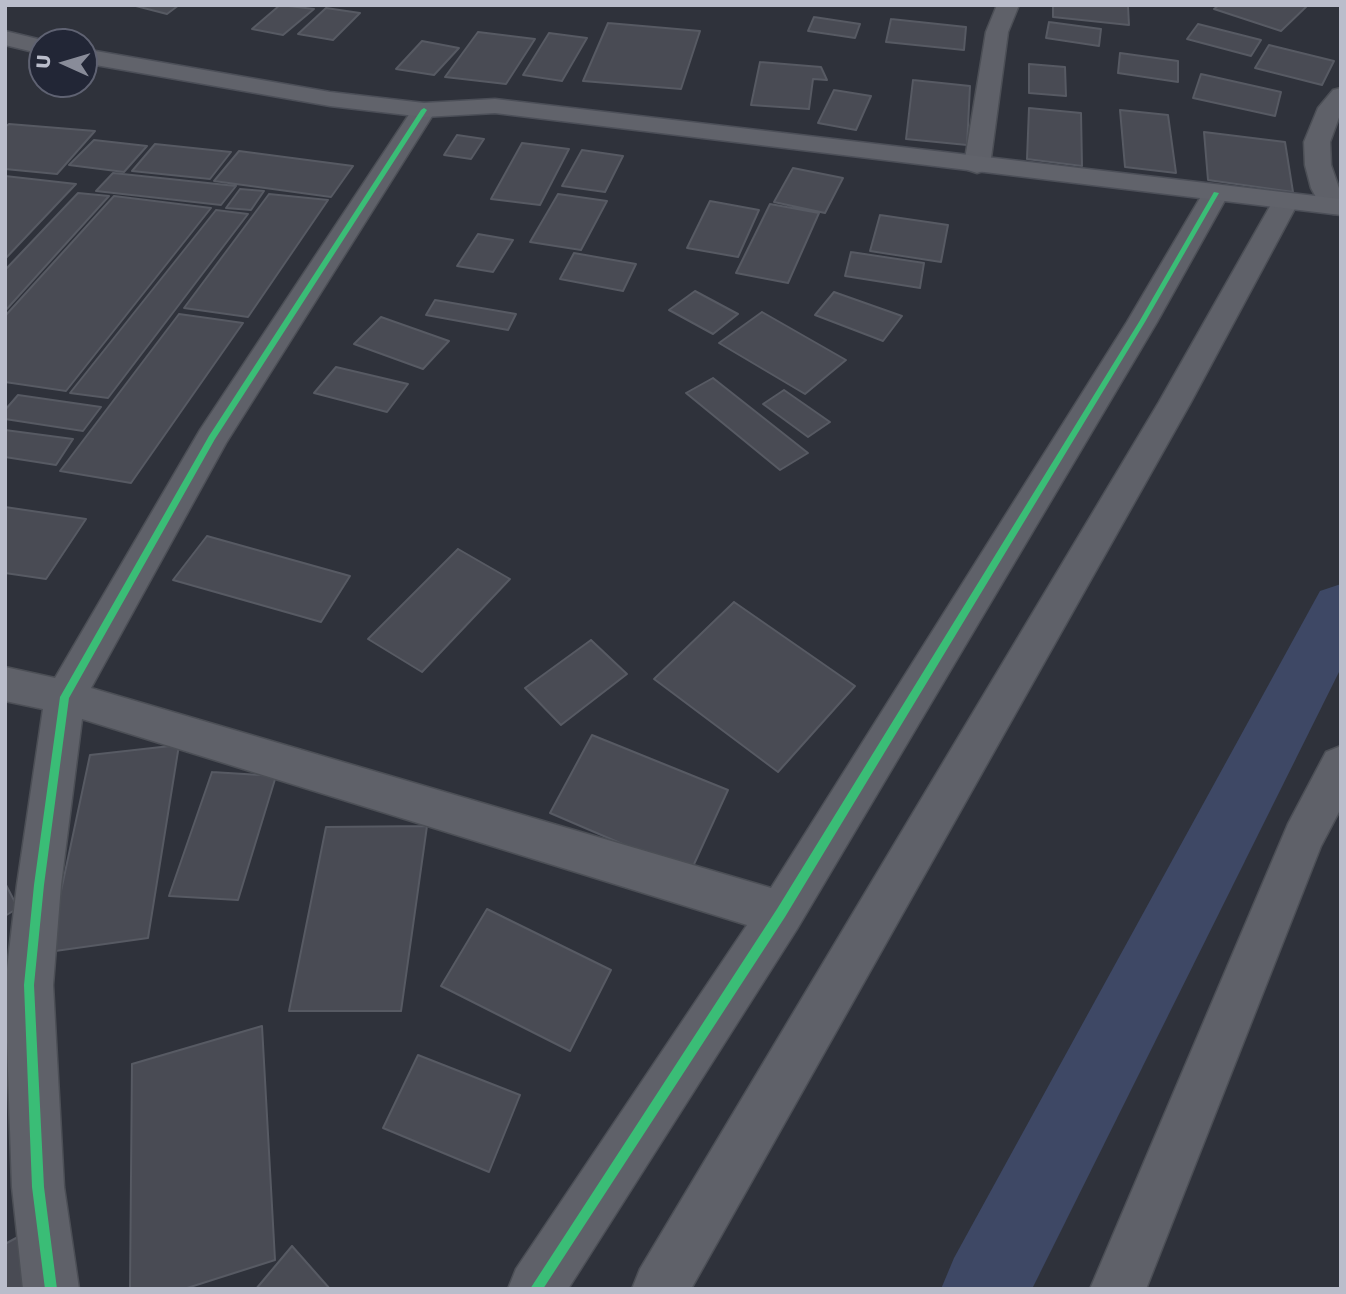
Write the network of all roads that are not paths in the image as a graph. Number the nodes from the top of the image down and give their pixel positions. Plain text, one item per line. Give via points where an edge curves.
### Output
1 (1008, 5) edge
2 (5, 38) edge
3 (28, 44) edge
4 (98, 58) edge
5 (1341, 95) edge
6 (424, 110) junction
7 (977, 165) junction
8 (1216, 193) junction
9 (1286, 201) junction
10 (1337, 207) edge
11 (5, 684) edge
12 (65, 697) junction
13 (1341, 765) edge
14 (781, 913) junction
15 (51, 1289) edge
16 (536, 1289) edge
17 (660, 1289) edge
18 (1118, 1289) edge

1 - 7 street via 997,32
2 - 3 main road
4 - 6 main road via 330,99
5 - 10 street via 1330,108 1317,142 1321,177
6 - 7 main road via 495,106
6 - 12 street via 212,438
7 - 8 main road
8 - 9 main road
8 - 14 street
9 - 10 main road
9 - 17 street via 1168,414
11 - 12 street
12 - 14 street
12 - 15 street via 29,985 38,1187
13 - 18 street via 1303,838
14 - 16 street

